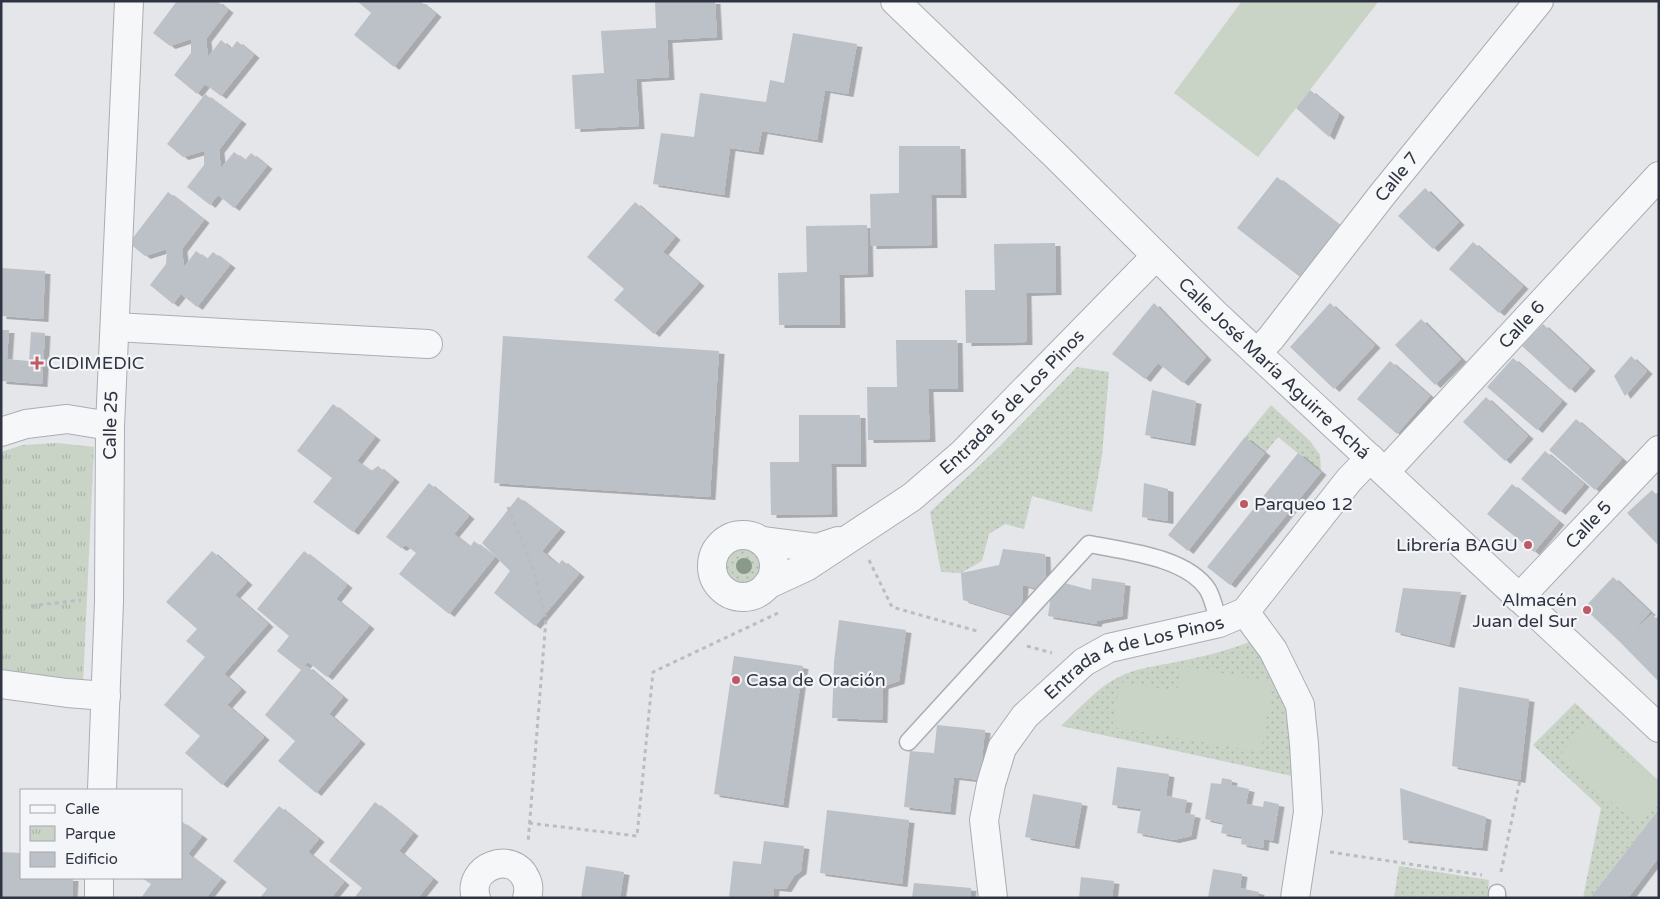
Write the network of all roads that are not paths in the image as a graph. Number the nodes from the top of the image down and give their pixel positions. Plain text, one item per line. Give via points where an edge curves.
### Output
1 (129, 1) edge
2 (895, 1) edge
3 (1539, 1) edge
4 (1659, 176) edge
5 (1156, 256) junction
6 (115, 327) junction
7 (428, 344) dead end
8 (1257, 353) junction
9 (110, 426) junction
10 (1, 432) edge
11 (1659, 450) edge
12 (1377, 465) junction
13 (856, 534) junction
14 (762, 541) junction
15 (767, 585) junction
16 (1519, 598) junction
17 (1245, 612) junction
18 (1219, 623) junction
19 (1, 684) edge
20 (106, 696) junction
21 (1658, 726) edge
22 (908, 742) dead end
23 (102, 789) edge
24 (99, 879) edge
25 (526, 887) edge
26 (99, 898) edge
27 (476, 898) edge
28 (993, 898) edge
29 (1295, 898) edge

1 - 6 street, Calle 25
2 - 5 street, Calle José María Aguirre Achá
3 - 8 street, Calle 7
4 - 12 street, Calle 6
5 - 8 street, Calle José María Aguirre Achá
5 - 13 street, Entrada 5 de Los Pinos via 963,453 912,496
6 - 7 street
6 - 9 street, Calle 25
8 - 12 street, Calle José María Aguirre Achá
9 - 10 street via 67,419 26,424
9 - 20 street, Calle 25
11 - 16 street, Calle 5
12 - 16 street, Calle José María Aguirre Achá
12 - 17 street, Entrada 4 de Los Pinos via 1349,480
13 - 14 street, Entrada 5 de Los Pinos via 817,548
13 - 15 street, Entrada 5 de Los Pinos via 806,567
14 - 15 street via 769,548 774,567
14 - 15 street, Entrada 5 de Los Pinos via 741,534 726,540 714,551 712,572 716,582 732,596 751,596
16 - 21 street, Calle José María Aguirre Achá
17 - 18 street, Entrada 4 de Los Pinos
17 - 29 street via 1273,650 1300,705 1308,812
18 - 22 lane via 1208,590 1190,572 1157,558 1089,544
18 - 28 street, Entrada 4 de Los Pinos via 1109,648 1084,662 1026,716 1002,748 984,820
19 - 20 street
20 - 23 street, Calle 25
24 - 26 street
25 - 27 street via 519,868 501,862 492,864 478,876

